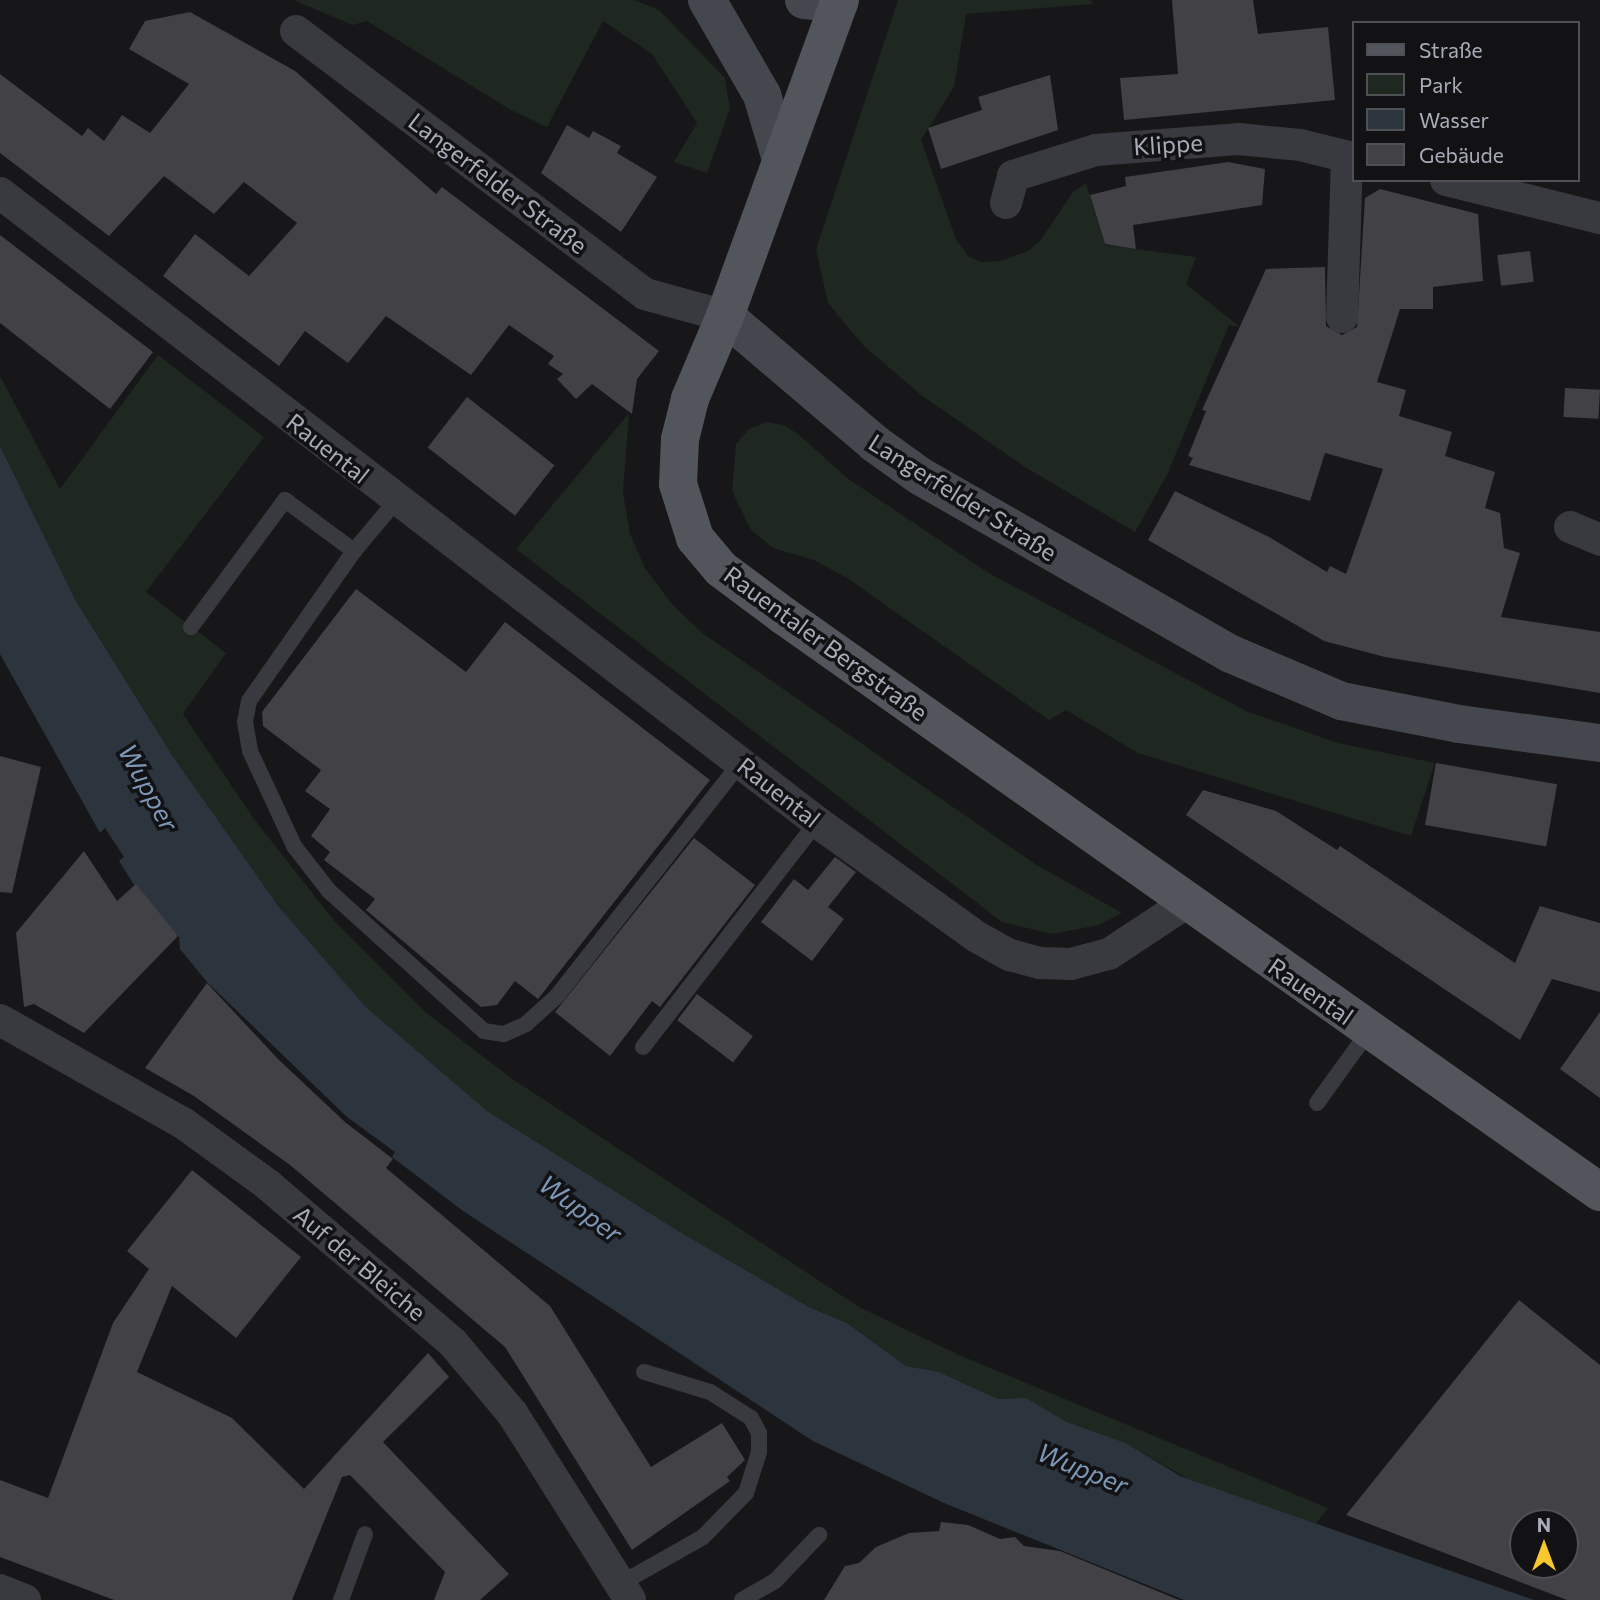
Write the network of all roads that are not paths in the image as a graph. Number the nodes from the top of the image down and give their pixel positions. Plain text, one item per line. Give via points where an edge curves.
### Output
1 (707, 0) edge
2 (828, 1) edge
3 (296, 31) dead end
4 (1350, 157) edge
5 (781, 159) junction
6 (1454, 182) edge
7 (0, 193) edge
8 (1006, 203) dead end
9 (1600, 218) edge
10 (726, 316) junction
11 (1342, 317) dead end
12 (396, 501) junction
13 (1570, 527) dead end
14 (1600, 540) edge
15 (354, 551) junction
16 (191, 627) dead end
17 (1600, 743) edge
18 (741, 762) junction
19 (817, 821) junction
20 (1186, 903) junction
21 (0, 1020) edge
22 (1369, 1031) junction
23 (643, 1047) dead end
24 (1317, 1102) dead end
25 (1600, 1192) edge
26 (644, 1372) dead end
27 (365, 1534) dead end
28 (818, 1535) dead end
29 (0, 1590) edge
30 (625, 1592) edge
31 (25, 1600) edge
32 (341, 1600) edge
33 (742, 1600) edge

1 - 5 main road via 762,95
2 - 5 main road, Rauentaler Bergstraße
3 - 10 street, Langerfelder Straße via 645,294
4 - 8 street, Klippe via 1300,145 1238,139 1096,150 1013,176
4 - 11 street
5 - 10 main road, Rauentaler Bergstraße
6 - 9 street
7 - 12 street, Rauental
10 - 17 main road, Langerfelder Straße via 874,443 920,476 1231,654 1341,701 1459,724
10 - 20 main road, Rauentaler Bergstraße via 690,399 680,439 678,484 695,538 720,569
12 - 15 lane
12 - 18 street, Rauental
13 - 14 street
15 - 16 lane via 285,500
15 - 18 lane via 249,702 245,722 250,751 294,846 329,891 484,1031 504,1034 526,1024 557,996
18 - 19 street, Rauental
19 - 20 street, Rauental via 977,937 1010,955 1040,963 1070,964 1110,954
19 - 23 lane
20 - 22 main road, Rauental
21 - 30 street, Auf der Bleiche via 183,1123 267,1184 453,1343 512,1413
22 - 24 lane
22 - 25 main road, Rauental
26 - 30 lane via 710,1392 751,1418 759,1433 759,1452 746,1493 703,1537
27 - 32 lane
28 - 33 lane via 775,1581
29 - 31 street

